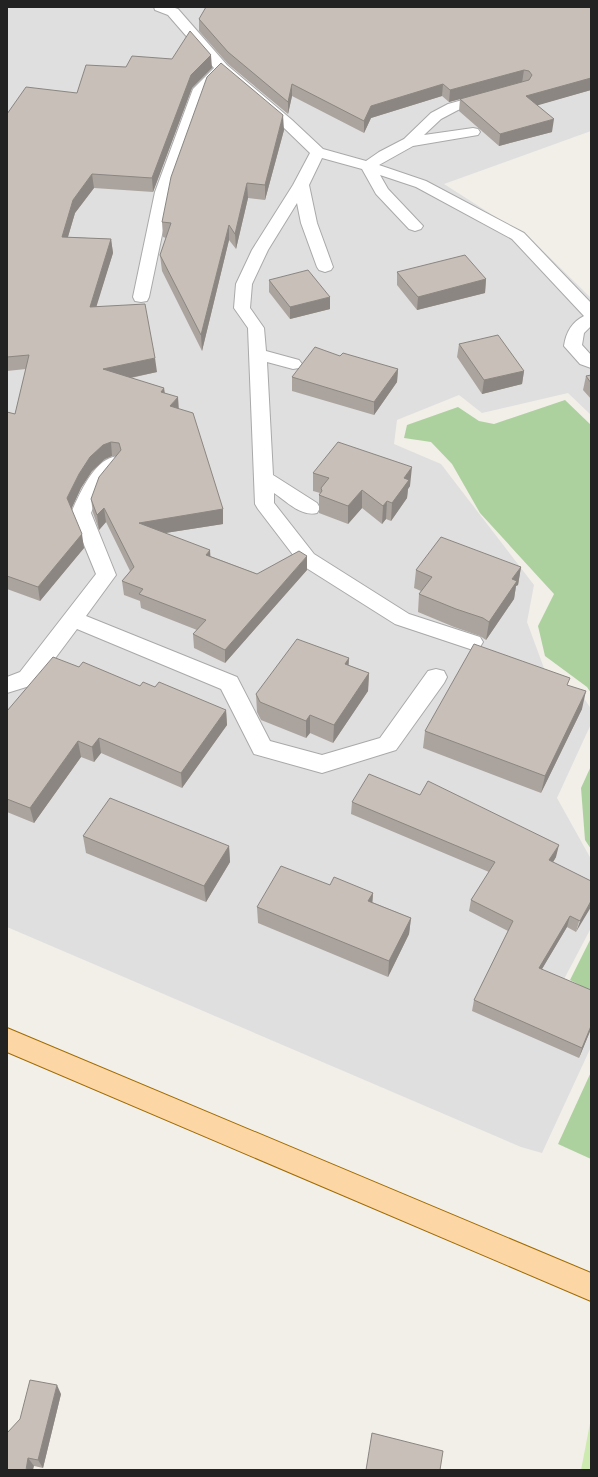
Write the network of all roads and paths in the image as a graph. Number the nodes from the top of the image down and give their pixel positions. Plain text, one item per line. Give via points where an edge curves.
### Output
1 (160, 7) edge
2 (222, 68) junction
3 (499, 94) edge
4 (473, 132) dead end
5 (410, 142) junction
6 (318, 152) junction
7 (368, 166) junction
8 (301, 185) junction
9 (415, 226) dead end
10 (326, 268) dead end
11 (141, 297) dead end
12 (591, 313) edge
13 (591, 319) edge
14 (258, 354) junction
15 (591, 362) edge
16 (293, 364) dead end
17 (113, 463) edge
18 (264, 478) junction
19 (310, 508) dead end
20 (73, 619) junction
21 (473, 642) dead end
22 (436, 677) dead end
23 (7, 685) edge
24 (7, 1040) edge
25 (591, 1287) edge

1 - 2 street via 173,12
2 - 6 street
2 - 11 street via 200,89 162,192
3 - 5 street via 447,110 436,116
4 - 5 street
5 - 7 street via 384,154
6 - 7 street
6 - 8 street
7 - 9 street via 381,191
7 - 12 street via 421,184 518,236
8 - 10 street via 310,223
8 - 14 street via 260,250 244,284 242,308 256,328
13 - 15 street via 581,324 573,338 573,346
14 - 16 street
14 - 18 street
17 - 20 street via 91,488 81,513 106,575
18 - 19 street
18 - 21 street via 265,504 307,559 402,619
20 - 22 street via 230,683 262,748 322,764 388,744
20 - 23 street via 28,678
24 - 25 main road

